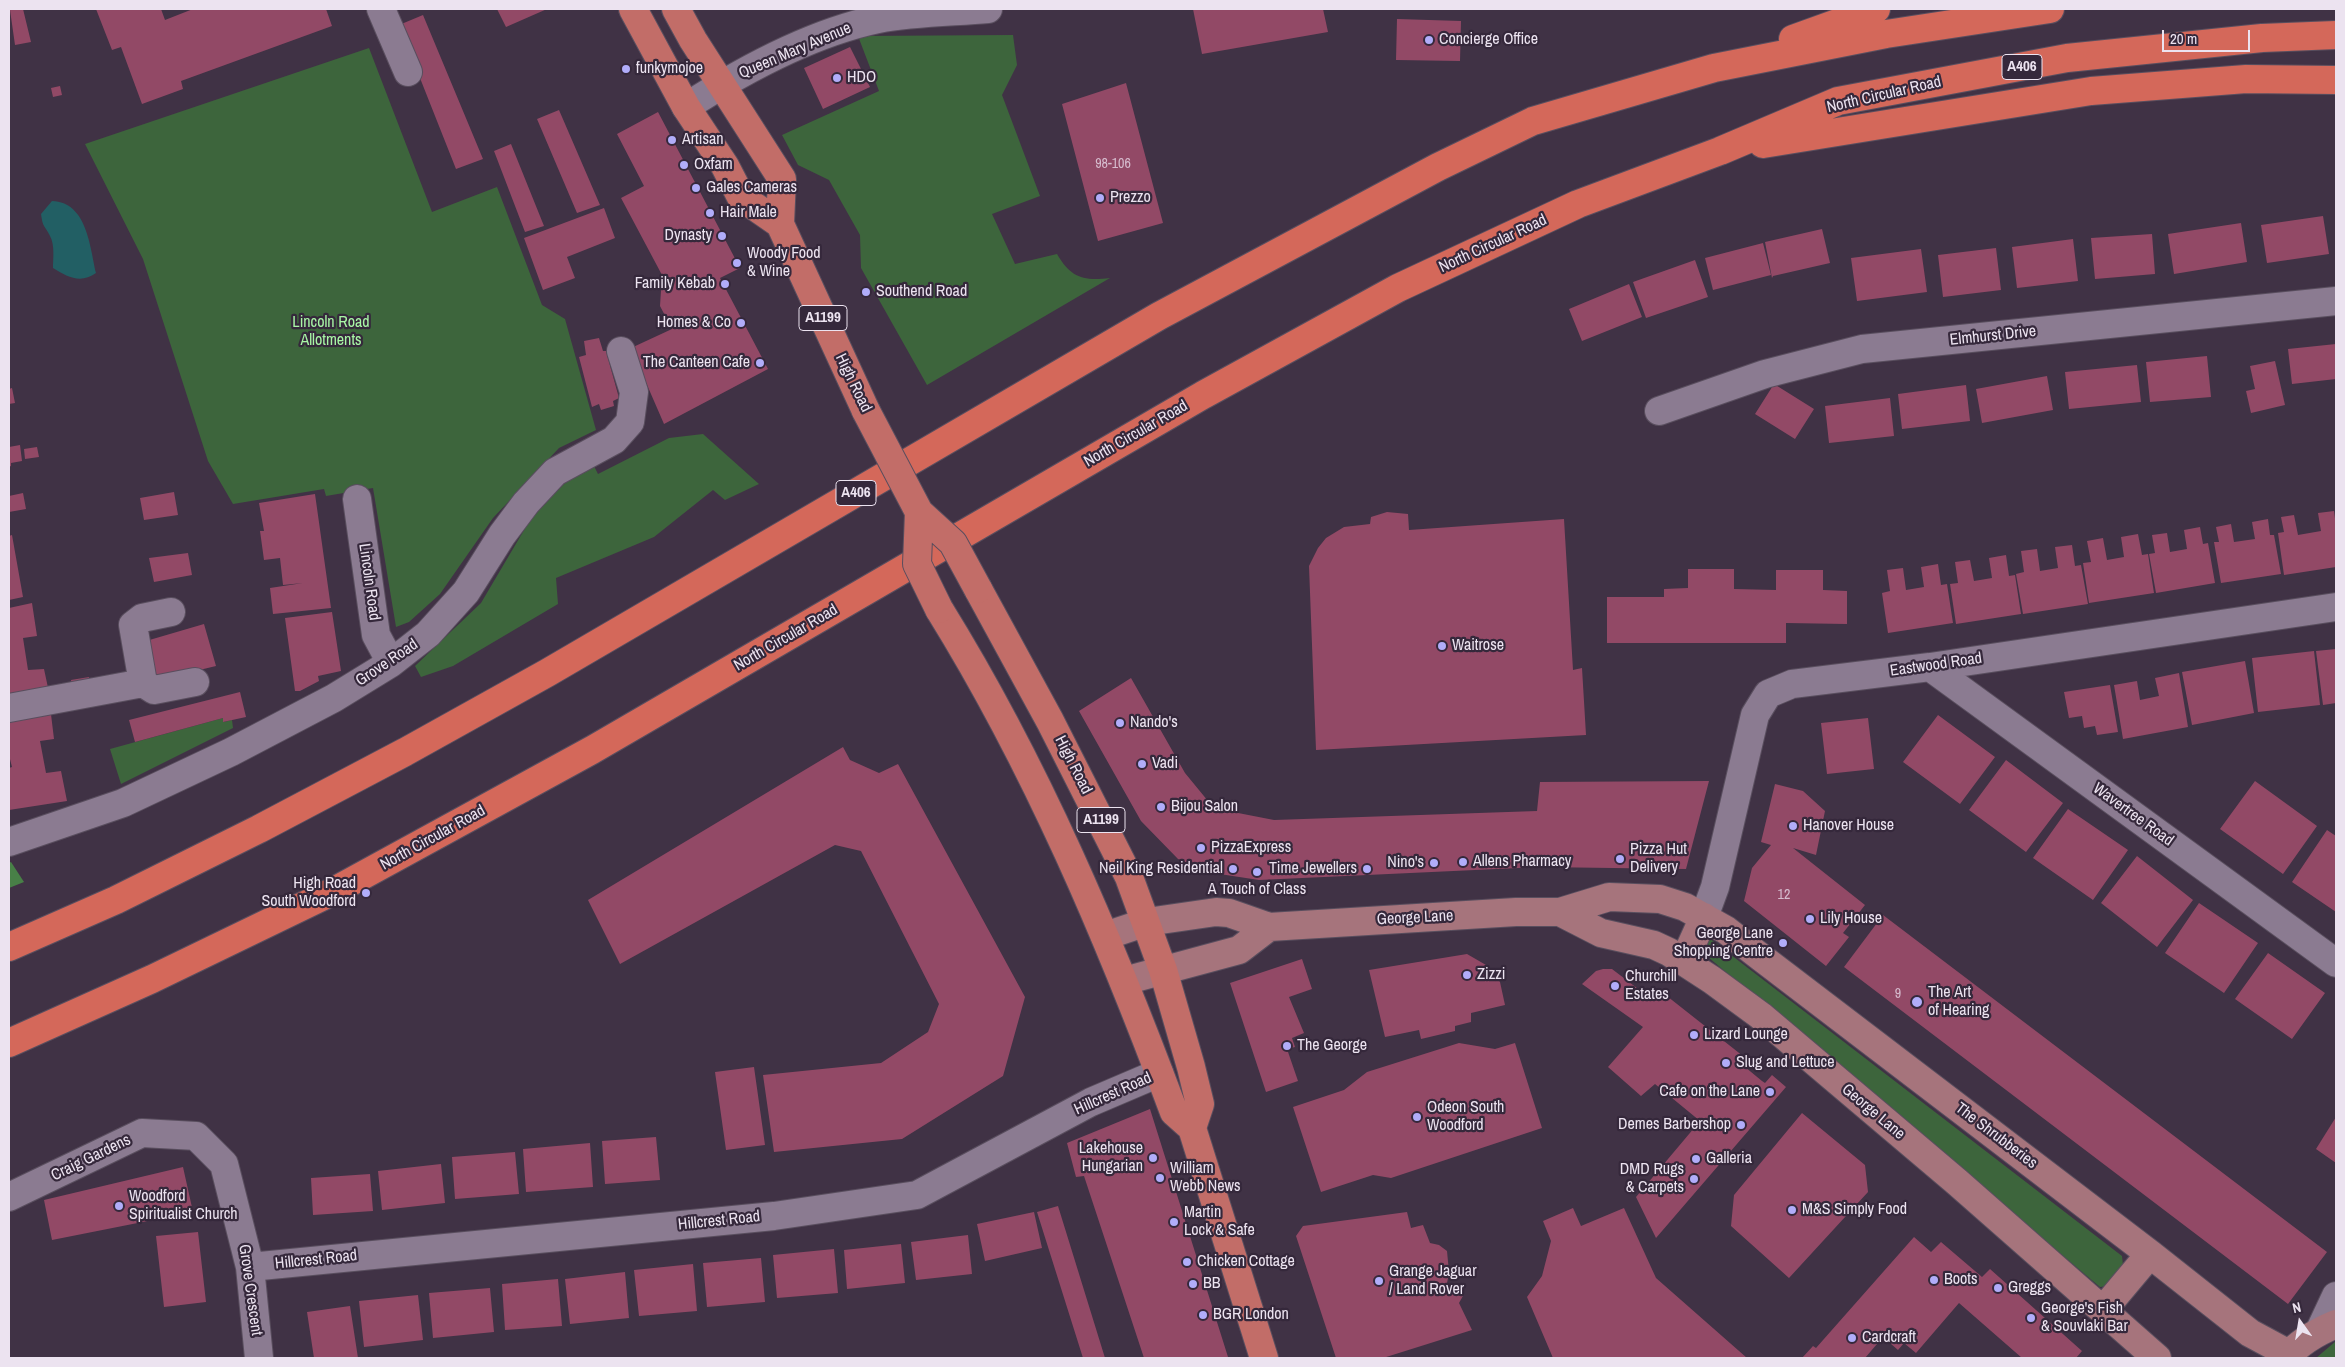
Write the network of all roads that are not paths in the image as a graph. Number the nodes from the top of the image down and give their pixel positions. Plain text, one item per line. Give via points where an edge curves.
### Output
1 (382, 9) edge
2 (633, 9) edge
3 (676, 9) edge
4 (988, 9) edge
5 (1876, 9) edge
6 (2050, 9) edge
7 (2336, 35) edge
8 (1714, 68) junction
9 (408, 72) dead end
10 (2336, 80) edge
11 (721, 84) junction
12 (686, 107) junction
13 (1720, 151) junction
14 (780, 224) junction
15 (2336, 301) edge
16 (621, 351) dead end
17 (1659, 411) dead end
18 (357, 499) dead end
19 (919, 512) junction
20 (2336, 607) edge
21 (171, 612) dead end
22 (391, 663) junction
23 (1930, 667) junction
24 (195, 682) dead end
25 (143, 683) junction
26 (9, 708) edge
27 (9, 842) edge
28 (1560, 912) junction
29 (1704, 916) junction
30 (1147, 922) junction
31 (1269, 926) junction
32 (1105, 936) junction
33 (9, 948) edge
34 (1684, 961) junction
35 (2336, 963) edge
36 (1163, 970) junction
37 (1124, 981) junction
38 (9, 1042) edge
39 (1159, 1073) junction
40 (1192, 1128) junction
41 (224, 1164) joint
42 (9, 1197) edge
43 (2150, 1254) junction
44 (250, 1267) junction
45 (2336, 1296) edge
46 (2102, 1310) junction
47 (2328, 1327) edge
48 (2288, 1356) edge
49 (258, 1358) edge
50 (1264, 1358) edge
51 (2157, 1358) edge

1 - 9 street
2 - 12 main road
3 - 11 main road, High Road / A1199
4 - 11 street, Queen Mary Avenue via 880,18 764,61
5 - 8 highway, A406
6 - 8 highway, A406 via 1886,34
7 - 13 highway, North Circular Road / A406 via 2262,38 2067,58 1838,102
8 - 33 highway, A406 via 1533,121 1438,167 1159,316 547,673 405,752 116,900
10 - 13 highway, A406 via 2246,79 2091,91
11 - 12 street, Queen Mary Avenue
11 - 14 main road, High Road / A1199 via 782,179
12 - 14 main road via 725,166 741,197
13 - 38 highway, North Circular Road / A406 via 1578,204 1398,288 1203,395 592,750 451,828 318,899 152,979
14 - 19 main road, High Road / A1199, bridge via 866,411
15 - 17 street, Elmhurst Drive via 1862,349 1765,374
16 - 22 street, Grove Road via 634,392 630,422 614,440 555,472 502,534 466,592 428,634
18 - 22 street, Lincoln Road via 376,635
19 - 30 main road, High Road / A1199, bridge via 953,543 1050,721 1116,850
19 - 32 main road, High Road / A1199, bridge via 917,564 939,610 1007,726
20 - 23 street, Eastwood Road
21 - 25 street via 142,618 133,625
22 - 27 street, Grove Road via 231,752 123,803
23 - 29 street, Eastwood Road via 1792,684 1768,694 1755,715 1715,887
23 - 35 street, Wavertree Road
24 - 25 street via 154,690
25 - 26 street
28 - 29 main road, George Lane via 1608,897 1660,899
28 - 31 main road, George Lane
28 - 34 main road, George Lane via 1601,933 1654,946
29 - 34 main road
29 - 43 main road, The Shrubberies
30 - 31 main road, George Lane via 1216,912
30 - 32 main road, George Lane
30 - 36 main road, High Road / A1199
31 - 36 main road via 1239,950
32 - 37 main road, High Road / A1199
34 - 46 main road, George Lane via 1761,1016
36 - 37 main road
36 - 40 main road, High Road / A1199 via 1200,1104
37 - 39 main road, High Road / A1199
39 - 40 main road, High Road / A1199 via 1174,1112
39 - 44 street, Hillcrest Road via 1091,1102 917,1195 774,1216
40 - 50 main road
41 - 42 street, Craig Gardens via 196,1136 142,1133
41 - 44 street, Grove Crescent
43 - 46 main road
43 - 48 main road, The Shrubberies via 2250,1333
44 - 49 street, Grove Crescent
45 - 47 street
46 - 51 main road, George Lane
47 - 48 main road via 2302,1342

